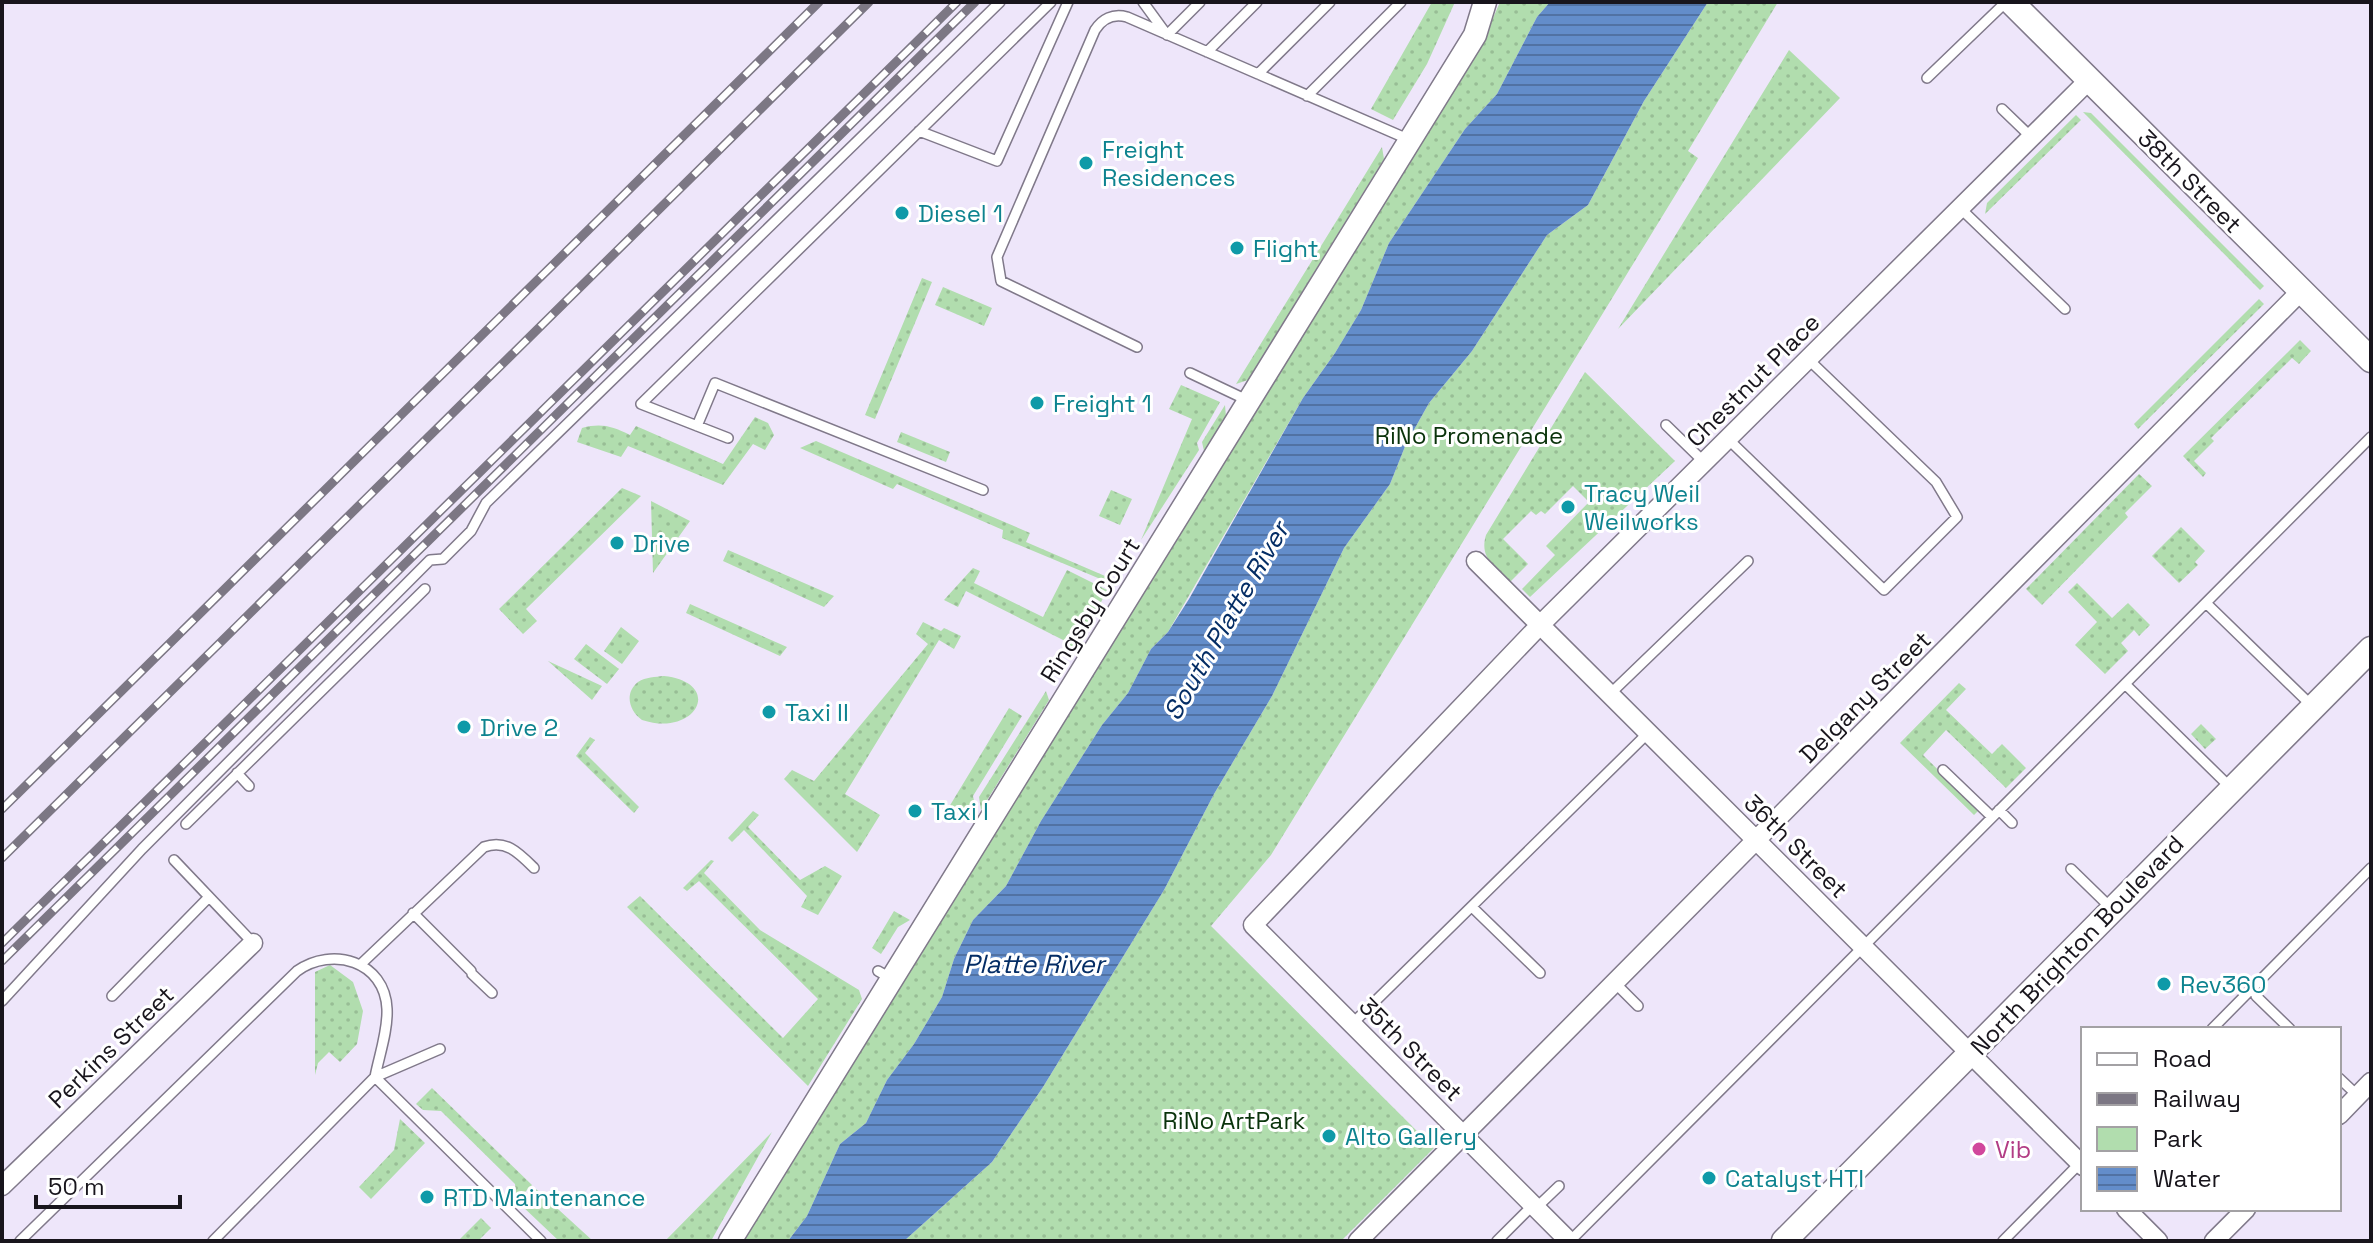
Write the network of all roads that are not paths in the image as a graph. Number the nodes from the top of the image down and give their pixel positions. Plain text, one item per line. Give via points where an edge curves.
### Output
1 (1000, 2) edge
2 (1051, 2) edge
3 (1068, 2) edge
4 (1143, 2) edge
5 (1200, 2) edge
6 (1257, 2) edge
7 (1330, 2) edge
8 (1401, 2) edge
9 (1485, 2) edge
10 (2008, 2) edge
11 (1167, 35) junction
12 (1207, 52) junction
13 (1258, 74) junction
14 (1927, 78) dead end
15 (2089, 80) junction
16 (1307, 96) junction
17 (2002, 109) dead end
18 (919, 131) junction
19 (2031, 138) junction
20 (1410, 141) junction
21 (1960, 208) junction
22 (2301, 291) junction
23 (2065, 309) dead end
24 (1137, 347) dead end
25 (1808, 359) junction
26 (2371, 360) edge
27 (1190, 373) dead end
28 (1249, 401) junction
29 (1666, 425) dead end
30 (697, 426) junction
31 (2371, 437) edge
32 (728, 438) dead end
33 (1728, 439) junction
34 (1704, 462) junction
35 (983, 490) dead end
36 (1476, 561) dead end
37 (1748, 561) dead end
38 (425, 589) dead end
39 (2206, 603) junction
40 (1540, 625) junction
41 (2371, 649) edge
42 (2125, 684) junction
43 (1610, 694) junction
44 (2313, 707) junction
45 (1648, 733) junction
46 (1943, 770) dead end
47 (237, 773) junction
48 (249, 786) dead end
49 (2231, 788) junction
50 (1996, 814) junction
51 (2012, 823) dead end
52 (186, 824) dead end
53 (1756, 840) junction
54 (174, 860) dead end
55 (534, 868) dead end
56 (2371, 868) edge
57 (2071, 869) dead end
58 (209, 897) junction
59 (1472, 907) junction
60 (2111, 908) junction
61 (413, 913) junction
62 (1253, 925) joint
63 (253, 943) joint
64 (1863, 947) junction
65 (360, 965) junction
66 (1540, 973) dead end
67 (1615, 983) junction
68 (492, 993) dead end
69 (112, 996) dead end
70 (2256, 996) dead end
71 (2, 1001) edge
72 (1638, 1006) dead end
73 (1352, 1024) junction
74 (2214, 1027) edge
75 (2288, 1027) edge
76 (440, 1049) dead end
77 (1970, 1053) junction
78 (375, 1077) junction
79 (2341, 1079) edge
80 (2364, 1089) edge
81 (2341, 1113) edge
82 (1464, 1136) junction
83 (2081, 1162) edge
84 (2081, 1164) edge
85 (2, 1186) edge
86 (1559, 1186) dead end
87 (1535, 1206) junction
88 (2128, 1211) edge
89 (2244, 1211) edge
90 (20, 1241) edge
91 (213, 1241) edge
92 (541, 1241) edge
93 (730, 1241) edge
94 (1358, 1241) edge
95 (1497, 1241) edge
96 (1570, 1241) edge
97 (1784, 1241) edge
98 (2003, 1241) edge
99 (2158, 1241) edge
100 (2214, 1241) edge

1 - 71 lane via 486,503 471,531 443,559 430,560 153,838
2 - 18 lane
3 - 18 lane via 997,161
4 - 11 lane
5 - 11 lane
6 - 12 lane
7 - 13 lane
8 - 16 lane
9 - 20 street, Ringsby Court via 1475,35
10 - 14 lane
10 - 15 main road, 38th Street
11 - 12 lane
11 - 24 lane via 1121,16 1099,24 997,257 1001,281
12 - 13 lane
13 - 16 lane
15 - 19 street, Chestnut Place
15 - 22 main road, 38th Street
16 - 20 lane
17 - 19 lane
18 - 30 lane via 641,404
19 - 21 street, Chestnut Place
20 - 28 street, Ringsby Court
21 - 23 lane
21 - 25 street, Chestnut Place
22 - 26 main road, 38th Street
22 - 53 street, Delgany Street
25 - 33 street, Chestnut Place
25 - 33 lane via 1936,482 1957,517 1884,590
27 - 28 lane
28 - 93 street, Ringsby Court via 885,975
29 - 34 lane
30 - 32 lane
30 - 35 lane via 715,383
31 - 39 lane
33 - 34 street, Chestnut Place
34 - 40 street, Chestnut Place
36 - 40 street, 36th Street
37 - 43 lane
38 - 47 lane
39 - 42 lane
39 - 44 lane
40 - 43 street, 36th Street
40 - 62 street, Chestnut Place
41 - 44 main road, North Brighton Boulevard
42 - 49 lane
42 - 50 lane
43 - 45 street, 36th Street
44 - 49 main road, North Brighton Boulevard
45 - 53 street, 36th Street
45 - 59 lane
46 - 50 lane
47 - 48 lane
47 - 52 lane
49 - 60 main road, North Brighton Boulevard
50 - 51 lane
50 - 64 lane
53 - 64 street, 36th Street
53 - 67 street, Delgany Street
54 - 58 lane
55 - 61 lane via 510,846 484,847
56 - 74 lane
57 - 60 lane
58 - 63 lane
58 - 69 lane
59 - 66 lane
59 - 73 lane
60 - 77 main road, North Brighton Boulevard
61 - 65 lane
61 - 68 lane
62 - 73 street, 35th Street
63 - 85 street, Perkins Street
64 - 77 street, 36th Street
64 - 96 lane
65 - 78 lane via 377,980 386,1005
65 - 90 lane via 334,957 297,971
67 - 72 lane
67 - 82 street, Delgany Street
70 - 75 lane
73 - 82 street, 35th Street
76 - 78 lane
77 - 83 street, 36th Street
77 - 97 main road, North Brighton Boulevard
78 - 91 lane
78 - 92 lane
79 - 80 lane
80 - 81 street
82 - 87 street, 35th Street
82 - 94 street, Delgany Street
84 - 98 lane
86 - 87 lane
87 - 95 lane
87 - 96 street, 35th Street
88 - 99 street
89 - 100 street

